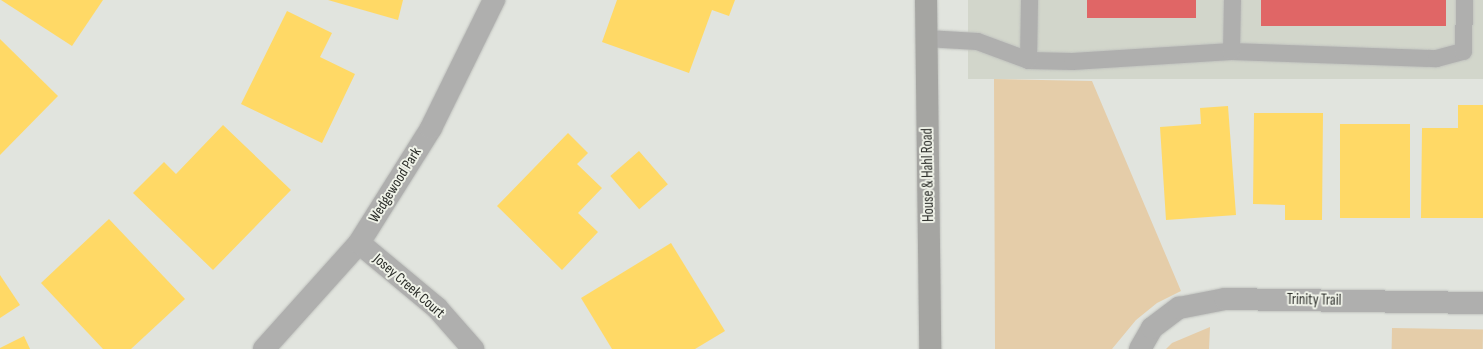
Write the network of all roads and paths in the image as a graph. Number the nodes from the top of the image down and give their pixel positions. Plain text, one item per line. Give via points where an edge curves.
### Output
1 (494, 0) edge
2 (926, 0) edge
3 (1029, 0) edge
4 (1232, 0) edge
5 (1464, 0) edge
6 (926, 38) junction
7 (1231, 51) junction
8 (1028, 60) junction
9 (359, 244) junction
10 (1483, 303) edge
11 (264, 349) edge
12 (473, 349) edge
13 (930, 349) edge
14 (1140, 349) edge

1 - 9 street, Wedgewood Park via 431,128
2 - 6 street, House & Hahl Road
3 - 8 lane
4 - 7 lane
5 - 7 lane via 1463,51 1436,58
6 - 8 lane via 977,41
6 - 13 street, House & Hahl Road
7 - 8 lane via 1072,61
9 - 11 street, Wedgewood Park
9 - 12 street, Josey Creek Court via 437,308
10 - 14 street, Trinity Trail via 1225,299 1180,308 1152,328

